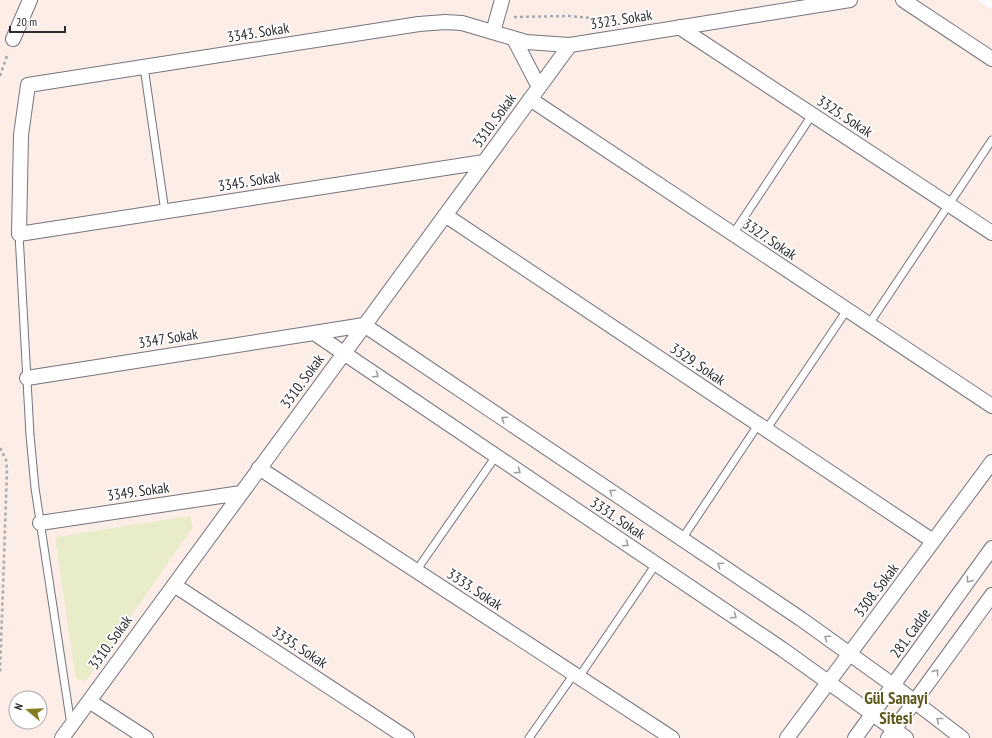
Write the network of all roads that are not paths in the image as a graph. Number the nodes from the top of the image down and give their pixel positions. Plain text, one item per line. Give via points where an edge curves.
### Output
1 (30, 0) edge
2 (502, 0) edge
3 (850, 0) edge
4 (903, 0) edge
5 (679, 27) junction
6 (494, 32) junction
7 (13, 39) road end
8 (514, 39) junction
9 (570, 45) junction
10 (992, 59) edge
11 (144, 67) junction
12 (539, 87) junction
13 (530, 99) junction
14 (812, 114) junction
15 (992, 140) edge
16 (484, 162) junction
17 (949, 204) junction
18 (165, 212) junction
19 (445, 215) junction
20 (992, 233) edge
21 (19, 234) junction
22 (733, 234) junction
23 (848, 310) junction
24 (869, 324) junction
25 (364, 325) junction
26 (314, 333) junction
27 (343, 353) junction
28 (27, 378) junction
29 (992, 406) edge
30 (762, 427) junction
31 (496, 456) junction
32 (992, 462) edge
33 (259, 468) junction
34 (241, 493) junction
35 (40, 523) junction
36 (682, 539) junction
37 (933, 541) junction
38 (992, 548) edge
39 (656, 564) junction
40 (416, 571) junction
41 (174, 585) junction
42 (992, 595) edge
43 (850, 654) junction
44 (576, 676) junction
45 (829, 681) junction
46 (893, 685) junction
47 (89, 701) junction
48 (915, 702) junction
49 (873, 713) junction
50 (71, 726) junction
51 (892, 734) edge
52 (62, 738) edge
53 (146, 738) edge
54 (407, 738) edge
55 (530, 738) edge
56 (672, 738) edge
57 (787, 738) edge
58 (855, 738) edge
59 (906, 738) edge
60 (962, 738) edge

1 - 7 street
2 - 6 street
3 - 5 street, 3323. Sokak
4 - 10 street
5 - 9 street, 3323. Sokak
5 - 14 street, 3325. Sokak
6 - 8 street, 3323. Sokak
6 - 11 street, 3343. Sokak via 462,23 419,24
8 - 9 street, 3323. Sokak
8 - 12 street
9 - 12 street, 3310. Sokak
11 - 18 lane
11 - 21 street, 3343. Sokak via 28,85 21,135
12 - 13 street, 3310. Sokak
13 - 16 street, 3310. Sokak
13 - 22 street, 3327. Sokak
14 - 17 street, 3325. Sokak
14 - 22 lane
15 - 17 lane
16 - 18 street, 3345. Sokak
16 - 19 street, 3310. Sokak
17 - 20 street, 3325. Sokak
17 - 24 lane
18 - 21 street, 3345. Sokak
19 - 25 street, 3310. Sokak
19 - 30 street, 3329. Sokak
21 - 28 lane
22 - 23 street, 3327. Sokak
23 - 24 street, 3327. Sokak
23 - 30 lane
24 - 29 street, 3327. Sokak
25 - 26 street, 3347 Sokak
25 - 27 street, 3310. Sokak
36 -> 25 street, 3331. Sokak
26 - 27 street, 3331. Sokak
26 - 28 street, 3347 Sokak
27 -> 31 street, 3331. Sokak
27 - 33 street, 3310. Sokak
28 - 35 lane via 30,435
30 - 36 lane
30 - 37 street, 3329. Sokak
31 -> 39 street, 3331. Sokak
31 - 40 lane
32 - 37 street, 3308. Sokak
33 - 34 street, 3310. Sokak
33 - 40 street, 3333. Sokak
34 - 35 street, 3349. Sokak
34 - 41 street, 3310. Sokak
35 - 50 lane
43 -> 36 street, 3331. Sokak
37 - 43 street, 3308. Sokak
38 -> 46 street, 281. Cadde
39 - 44 lane
39 -> 45 street, 3331. Sokak
40 - 44 street, 3333. Sokak
41 - 47 street, 3310. Sokak
41 - 54 street, 3335. Sokak
48 -> 42 street
43 - 45 street, 3308. Sokak
43 - 46 street, 3331. Sokak
44 - 55 lane
44 - 56 street, 3333. Sokak
45 - 49 street, 3331. Sokak
45 - 57 street, 3308. Sokak
46 - 48 street, 3331. Sokak
46 - 49 street, 281. Cadde
47 - 50 street, 3310. Sokak
47 - 53 street
48 - 51 street
60 -> 48 street, 3331. Sokak
49 - 51 street, 3331. Sokak
49 - 58 street, 281. Cadde
50 - 52 street, 3310. Sokak
51 - 59 street, 3331. Sokak

